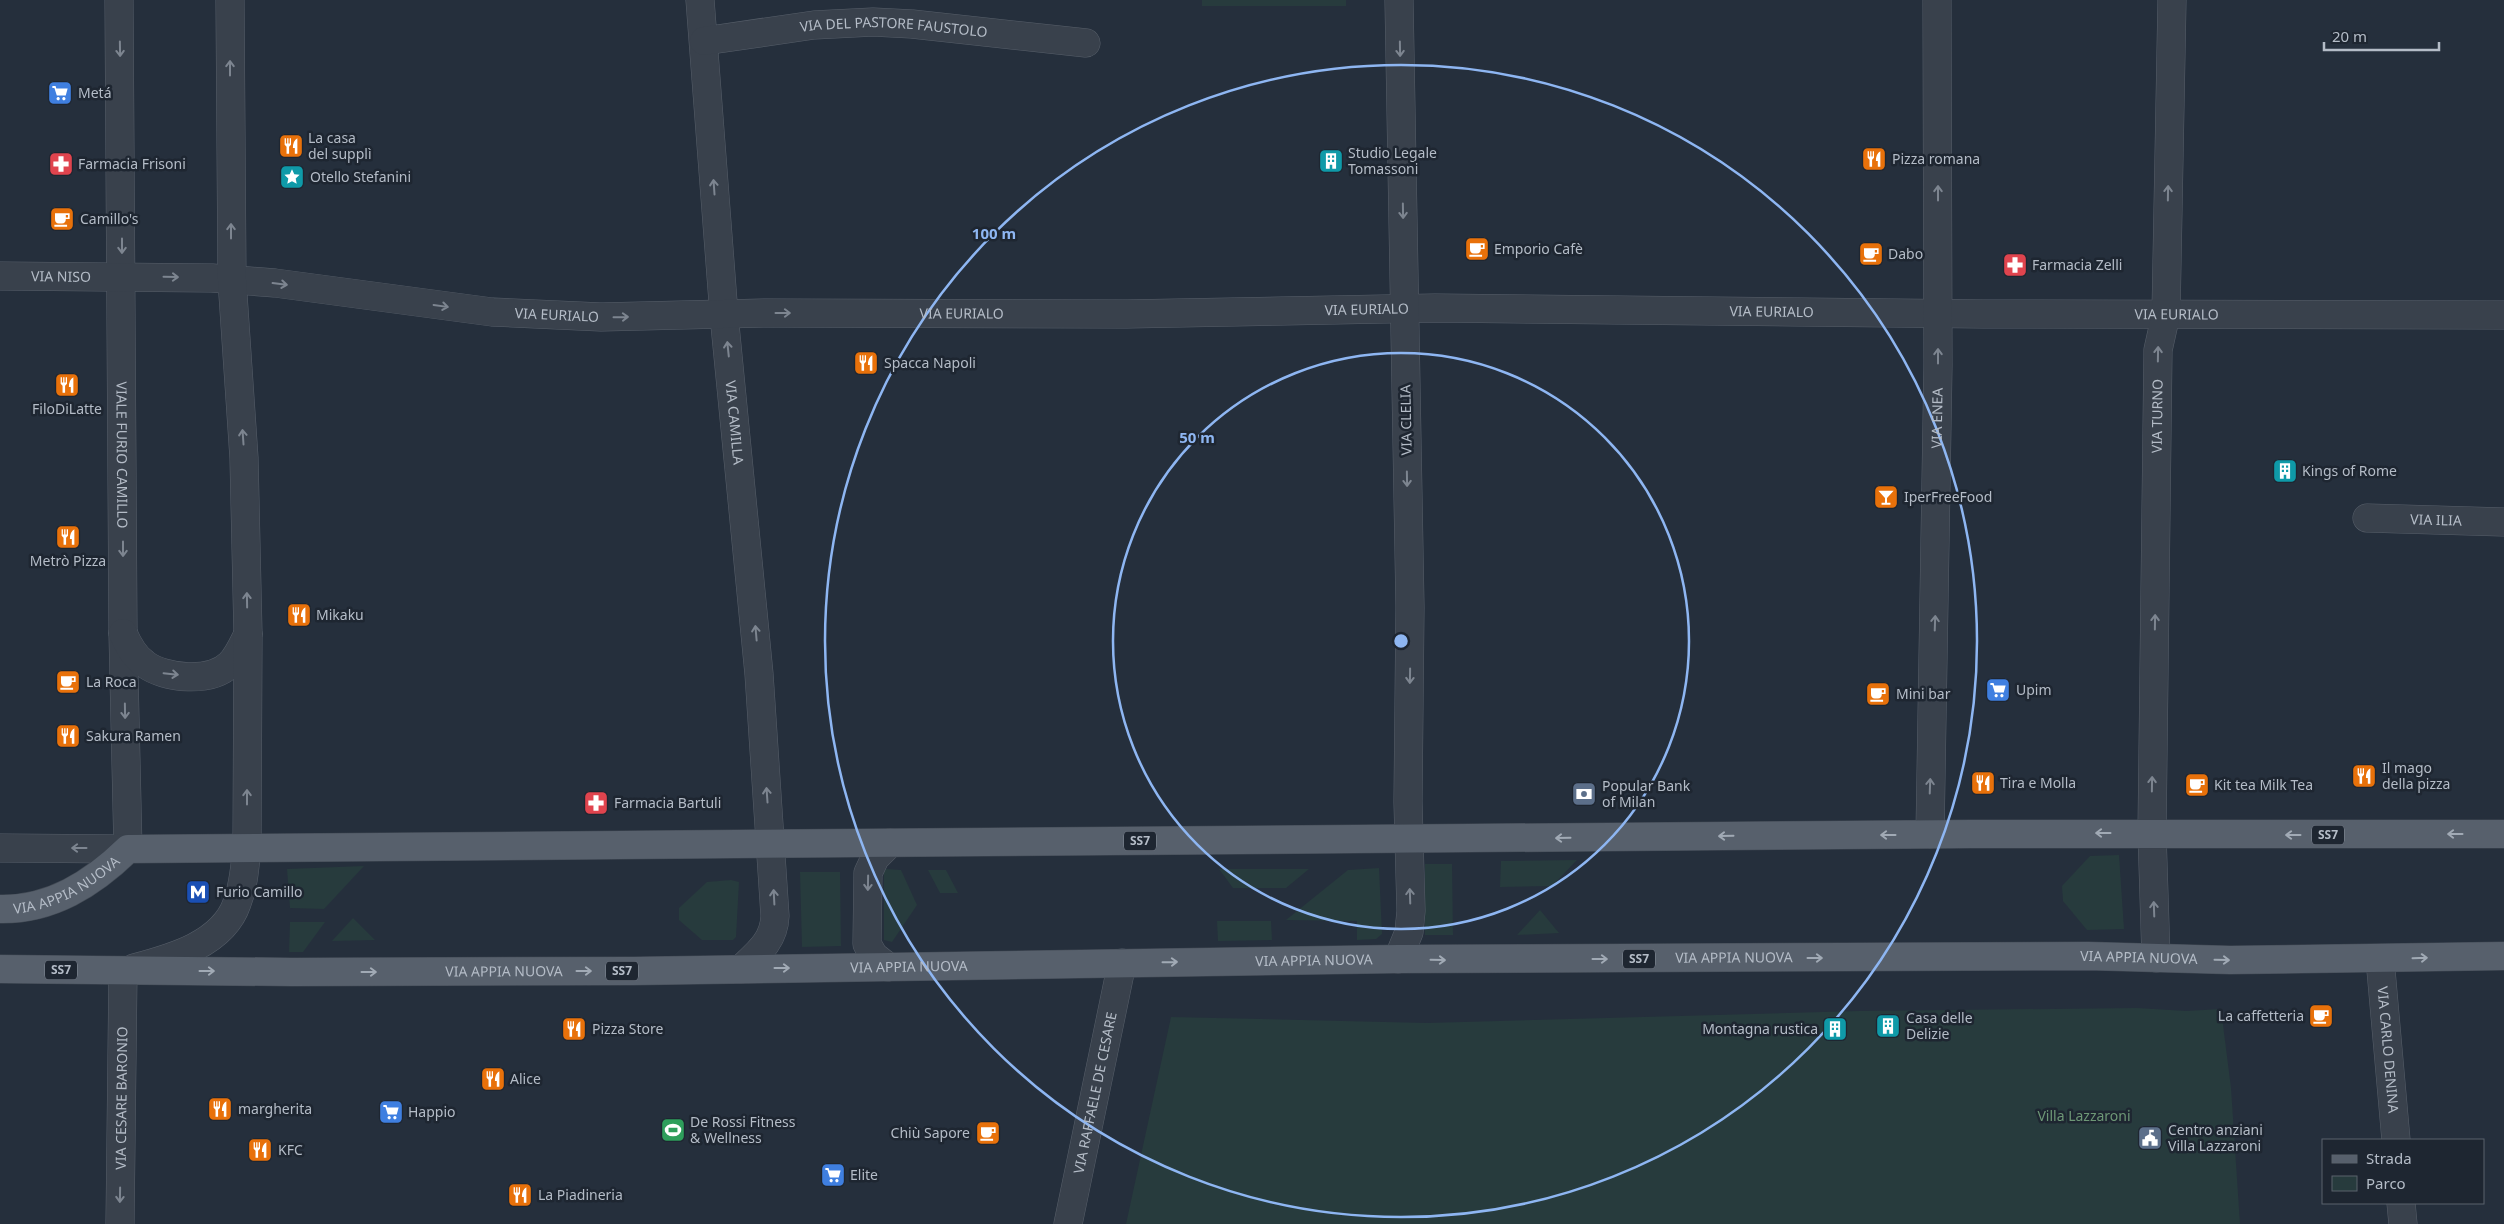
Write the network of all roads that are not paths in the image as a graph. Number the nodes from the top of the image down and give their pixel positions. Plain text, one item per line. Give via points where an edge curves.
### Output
1 (119, 0) edge
2 (230, 0) edge
3 (700, 0) edge
4 (1399, 0) edge
5 (1937, 0) edge
6 (2172, 0) edge
7 (704, 41) junction
8 (1086, 43) dead end
9 (0, 276) edge
10 (122, 277) junction
11 (232, 280) junction
12 (1404, 309) junction
13 (1939, 313) junction
14 (2166, 314) junction
15 (724, 315) junction
16 (2504, 315) edge
17 (2367, 518) dead end
18 (2504, 522) edge
19 (123, 633) junction
20 (248, 634) junction
21 (2152, 833) junction
22 (1930, 834) junction
23 (2504, 834) edge
24 (1409, 839) junction
25 (771, 843) junction
26 (890, 843) junction
27 (247, 846) junction
28 (0, 848) edge
29 (128, 849) junction
30 (0, 909) edge
31 (2504, 956) edge
32 (2156, 958) junction
33 (2380, 959) junction
34 (1398, 960) junction
35 (1122, 963) junction
36 (888, 967) junction
37 (0, 969) edge
38 (742, 969) junction
39 (123, 971) junction
40 (2396, 1139) edge
41 (2401, 1204) edge
42 (120, 1224) edge
43 (1068, 1224) edge
44 (2403, 1224) edge

1 -> 10 street, VIALE FURIO CAMILLO
11 -> 2 street
3 - 7 street, VIA CAMILLA
4 -> 12 street, VIA CLELIA
13 -> 5 street, VIA ENEA
14 -> 6 street, VIA TURNO
7 - 8 street, VIA DEL PASTORE FAUSTOLO via 814,25 874,22
15 -> 7 street, VIA CAMILLA
9 - 10 street, VIA NISO
10 -> 11 street
10 -> 19 street, VIALE FURIO CAMILLO
11 -> 15 street, VIA EURIALO via 520,314 601,317
20 -> 11 street via 244,458
12 - 13 street, VIA EURIALO
15 -> 12 street, VIA EURIALO via 1126,314
12 -> 24 street, VIA CLELIA via 1410,607
13 - 14 street, VIA EURIALO
22 -> 13 street, VIA ENEA
14 - 16 street, VIA EURIALO
21 -> 14 street, VIA TURNO via 2158,350
25 -> 15 street, VIA CAMILLA via 754,609
17 - 18 street, VIA ILIA
19 -> 20 street, VIALE FURIO CAMILLO via 134,654 153,669 170,675 203,676 230,664
19 -> 29 street, VIALE FURIO CAMILLO
27 -> 20 street
21 -> 22 main road, VIA APPIA NUOVA / SS7
23 -> 21 main road, VIA APPIA NUOVA / SS7
32 -> 21 street, VIA TURNO
22 -> 24 main road, VIA APPIA NUOVA / SS7
24 - 26 main road, VIA APPIA NUOVA / SS7
34 -> 24 street, VIA CLELIA via 1406,943 1410,922
25 - 26 main road, VIA APPIA NUOVA / SS7
25 - 27 main road, VIA APPIA NUOVA / SS7
38 -> 25 street, VIA CAMILLA via 765,945 774,924
26 -> 36 street via 875,858 868,872 867,944 874,956
27 - 29 main road, VIA APPIA NUOVA / SS7
27 - 39 street, VIA APPIA NUOVA via 237,904 218,930 195,947
29 -> 28 street, VIA APPIA NUOVA
29 - 30 main road, VIA APPIA NUOVA via 102,872 61,897 37,906
33 -> 31 main road, VIA APPIA NUOVA / SS7
32 -> 33 main road, VIA APPIA NUOVA / SS7
34 -> 32 main road, VIA APPIA NUOVA / SS7
33 - 40 street, VIA CARLO DENINA
35 -> 34 main road, VIA APPIA NUOVA / SS7
35 - 36 main road, VIA APPIA NUOVA / SS7
35 - 43 street, VIA RAFFAELE DE CESARE
38 -> 36 main road, VIA APPIA NUOVA / SS7
37 - 39 main road, VIA APPIA NUOVA / SS7
39 -> 38 main road, VIA APPIA NUOVA / SS7
39 -> 42 street, VIA CESARE BARONIO
41 - 44 street

